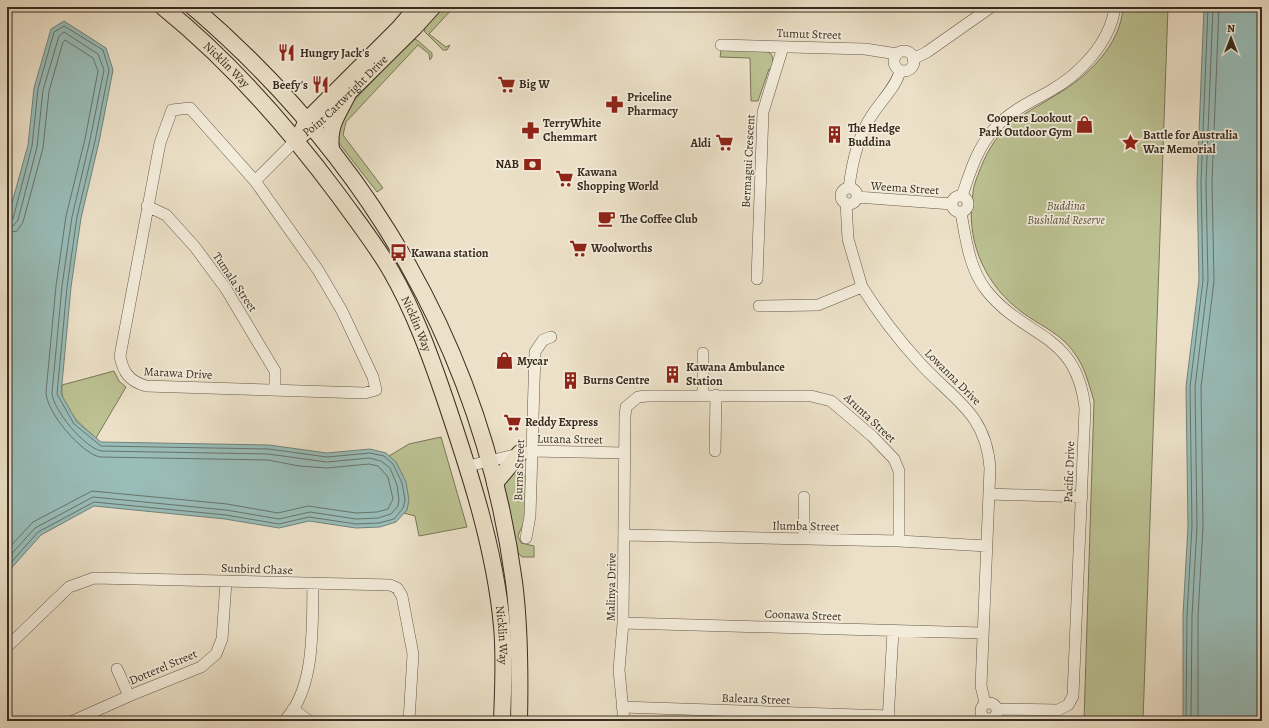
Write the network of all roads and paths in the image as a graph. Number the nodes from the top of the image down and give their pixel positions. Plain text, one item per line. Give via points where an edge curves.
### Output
1 (163, 7) edge
2 (192, 7) edge
3 (416, 7) edge
4 (434, 7) edge
5 (991, 7) edge
6 (1115, 7) edge
7 (721, 44) dead end
8 (783, 47) junction
9 (897, 54) junction
10 (913, 59) junction
11 (900, 71) junction
12 (347, 96) junction
13 (310, 124) junction
14 (296, 140) junction
15 (331, 149) junction
16 (255, 181) junction
17 (848, 188) junction
18 (962, 196) junction
19 (857, 197) junction
20 (846, 203) junction
21 (952, 204) junction
22 (148, 206) junction
23 (961, 212) junction
24 (757, 279) dead end
25 (862, 287) junction
26 (759, 306) dead end
27 (551, 337) dead end
28 (703, 353) dead end
29 (275, 390) junction
30 (703, 395) junction
31 (716, 395) junction
32 (715, 451) dead end
33 (526, 452) junction
34 (625, 454) junction
35 (488, 461) junction
36 (468, 466) junction
37 (494, 484) junction
38 (990, 494) junction
39 (804, 497) dead end
40 (1082, 497) junction
41 (624, 535) junction
42 (526, 538) dead end
43 (804, 539) junction
44 (899, 541) junction
45 (987, 546) junction
46 (226, 582) junction
47 (313, 584) junction
48 (624, 623) junction
49 (894, 631) junction
50 (982, 633) junction
51 (7, 647) edge
52 (117, 669) dead end
53 (129, 696) junction
54 (985, 703) junction
55 (622, 707) junction
56 (293, 709) junction
57 (997, 709) junction
58 (888, 718) edge
59 (985, 720) edge
60 (73, 721) edge
61 (284, 721) edge
62 (309, 721) edge
63 (410, 721) edge
64 (502, 721) edge
65 (518, 721) edge
66 (624, 721) edge

1 - 14 highway, Nicklin Way via 214,51 260,97
2 - 13 highway, Nicklin Way via 257,66
3 - 13 main road, Point Cartwright Drive
4 - 12 main road, Point Cartwright Drive
5 - 10 street
6 - 18 street via 1106,35 1085,64 1065,81 1021,106 995,128 975,158
7 - 8 street, Tumut Street
8 - 9 street, Tumut Street via 865,49
8 - 24 street, Bermagui Crescent via 770,86 762,122
9 - 10 street via 906,52
9 - 11 street via 894,62
10 - 11 street via 911,68
11 - 17 street via 862,133 853,160
12 - 13 main road, Point Cartwright Drive
12 - 15 highway via 331,127
13 - 14 main road, Point Cartwright Drive
13 - 15 highway, Nicklin Way
14 - 16 street
14 - 36 highway, Nicklin Way via 372,242 398,284 424,340
15 - 35 highway, Nicklin Way via 378,214 438,322 470,401
16 - 22 street, Marawa Drive via 190,108 172,110 160,143
16 - 29 street, Marawa Drive via 318,270 342,311 373,377 376,390 365,393
17 - 19 street via 855,190
17 - 20 street via 841,195
18 - 21 street via 954,198
18 - 23 street via 968,205 966,210
19 - 20 street via 853,203
19 - 21 street, Weema Street
20 - 25 street, Lowanna Drive via 848,239
21 - 23 street via 953,209
22 - 29 street, Tumala Street via 166,215 195,247 226,289 275,371
22 - 29 street, Marawa Drive via 120,356 127,376 136,383 146,386
23 - 40 street, Pacific Drive via 973,265 985,288 1000,306 1015,318 1046,336 1069,359 1076,370 1085,408
25 - 26 street via 818,305
25 - 38 street, Lowanna Drive via 890,329 915,358 973,415 985,438 989,454
27 - 33 street, Burns Street via 543,340 535,352
28 - 30 street
30 - 31 street, Arunta Street
30 - 34 street, Arunta Street via 638,397 626,407
31 - 32 street
31 - 44 street, Arunta Street via 811,396 831,400 844,410 894,459 899,471
33 - 34 street, Lutana Street
33 - 35 street, Lutana Street
33 - 37 highway
33 - 42 street, Burns Street via 530,516
34 - 41 street, Malinya Drive
35 - 36 street, Lutana Street
35 - 37 highway, Nicklin Way
36 - 64 highway, Nicklin Way via 496,584 502,627
37 - 65 highway, Nicklin Way via 514,582 519,664
38 - 40 street
38 - 45 street, Lowanna Drive
39 - 43 street
40 - 57 street, Pacific Drive via 1072,701 1058,710
41 - 43 street, Ilumba Street
41 - 48 street, Malinya Drive
43 - 44 street, Ilumba Street
44 - 45 street, Ilumba Street
45 - 50 street, Lowanna Drive
46 - 47 street, Sunbird Chase
46 - 51 street, Sunbird Chase via 107,577 83,581 69,587
46 - 53 street, Dotterel Street via 222,639 216,654 201,667
47 - 56 street via 311,659
47 - 63 street, Sunbird Chase via 390,585 400,592 413,654
48 - 49 street, Coonawa Street
48 - 55 street, Malinya Drive via 619,670
49 - 50 street, Coonawa Street
49 - 58 street
50 - 54 street, Lowanna Drive via 981,686
52 - 53 street
53 - 60 street, Dotterel Street
54 - 57 street via 992,703
54 - 59 street via 980,712
55 - 58 street, Baleara Street
55 - 66 street, Malinya Drive
56 - 61 street
56 - 62 street
57 - 59 street via 993,718

